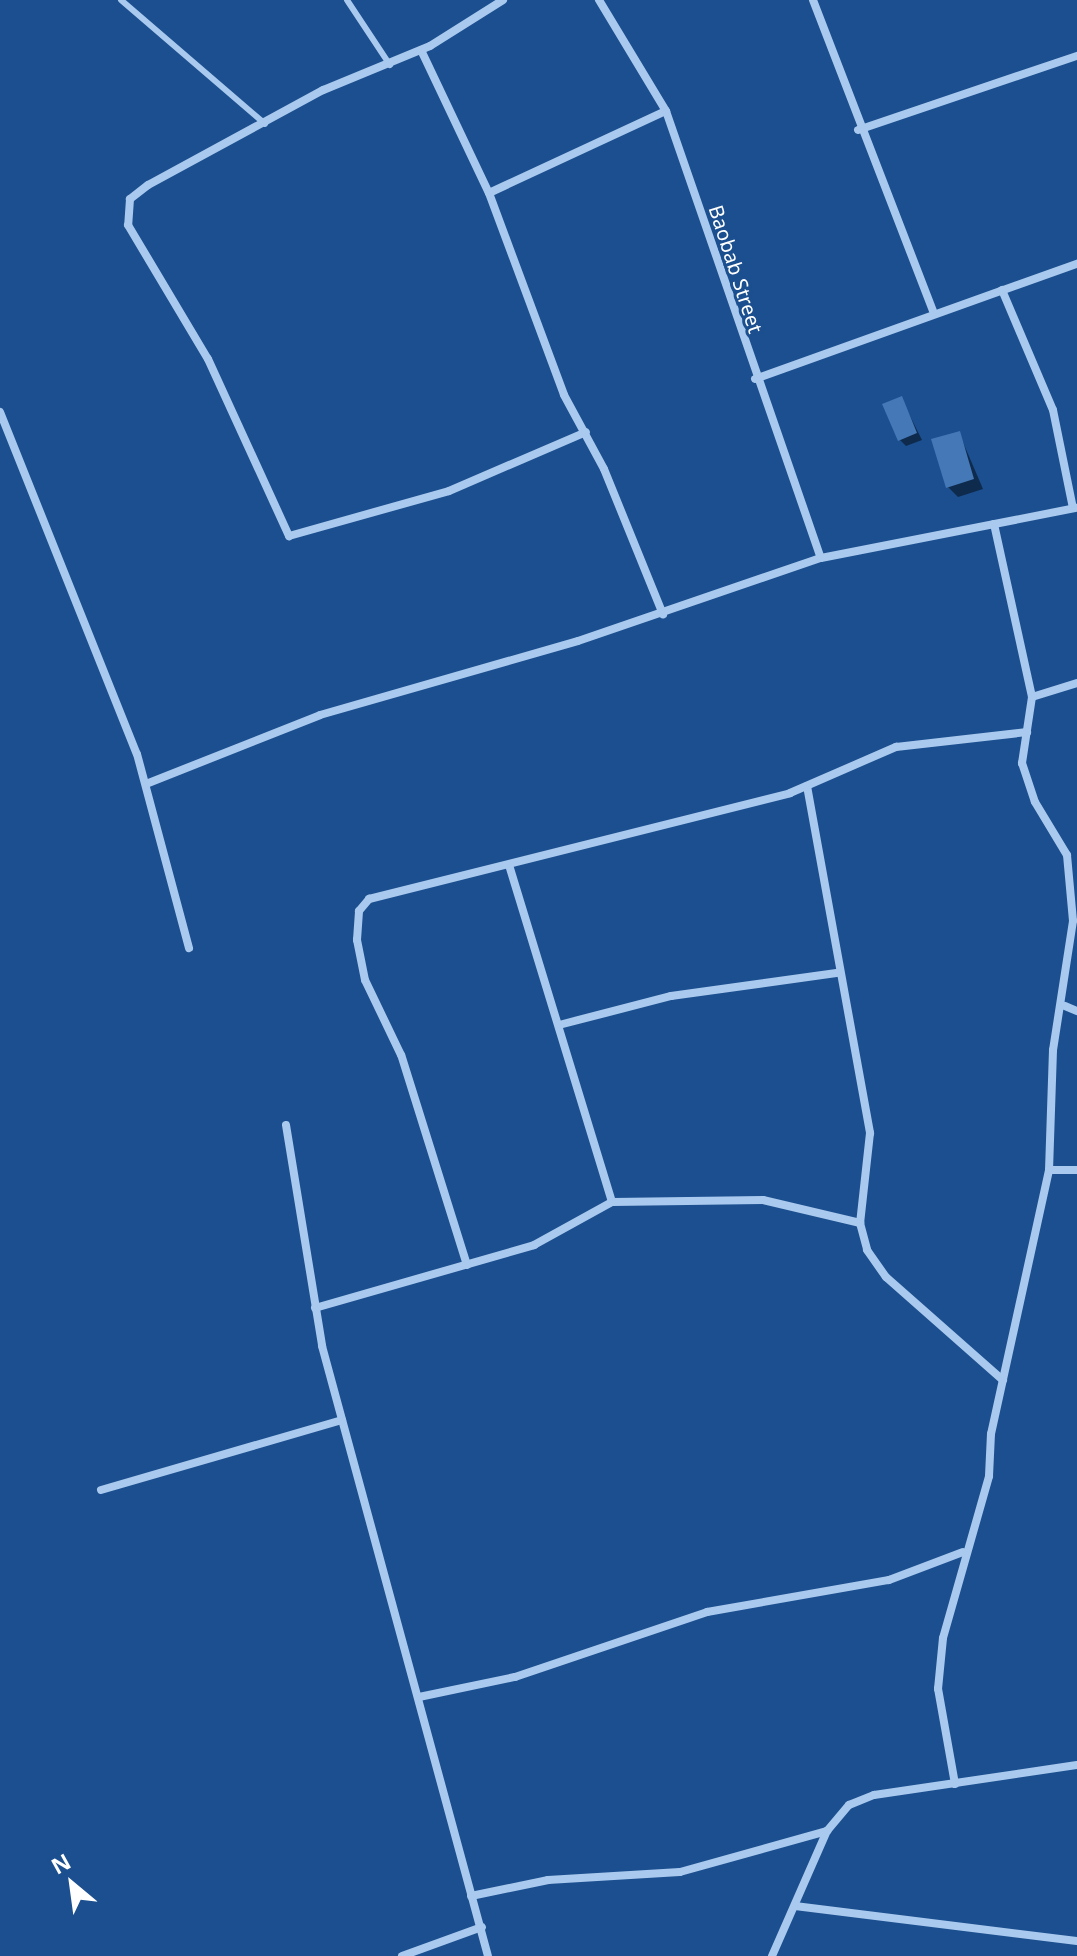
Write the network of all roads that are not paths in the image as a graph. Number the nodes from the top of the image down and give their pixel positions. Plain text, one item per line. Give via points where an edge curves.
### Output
1 (121, 0) edge
2 (347, 0) edge
3 (503, 0) edge
4 (599, 0) edge
5 (813, 0) edge
6 (421, 50) junction
7 (1077, 56) edge
8 (390, 65) junction
9 (666, 111) junction
10 (265, 124) junction
11 (858, 130) junction
12 (489, 193) junction
13 (1077, 264) edge
14 (1002, 290) junction
15 (933, 311) junction
16 (755, 379) junction
17 (0, 412) edge
18 (586, 432) junction
19 (1075, 508) edge
20 (994, 524) junction
21 (821, 558) junction
22 (663, 614) junction
23 (1077, 683) edge
24 (1032, 697) junction
25 (1027, 732) junction
26 (146, 784) junction
27 (807, 786) junction
28 (1072, 854) edge
29 (509, 865) junction
30 (189, 948) dead end
31 (836, 973) junction
32 (1065, 1006) junction
33 (1077, 1011) edge
34 (559, 1025) junction
35 (286, 1125) dead end
36 (1049, 1170) junction
37 (1077, 1170) edge
38 (612, 1202) junction
39 (860, 1223) junction
40 (467, 1265) junction
41 (315, 1308) junction
42 (1003, 1380) junction
43 (342, 1420) junction
44 (101, 1490) dead end
45 (963, 1552) junction
46 (419, 1697) junction
47 (1077, 1765) edge
48 (955, 1784) junction
49 (827, 1831) junction
50 (471, 1896) junction
51 (795, 1906) junction
52 (482, 1927) junction
53 (1077, 1941) edge
54 (402, 1956) edge
55 (488, 1956) edge
56 (772, 1956) edge

1 - 10 lane
2 - 8 lane
3 - 6 street
4 - 9 street, Baobab Street
5 - 11 street
6 - 8 street
6 - 12 street
7 - 11 street
8 - 10 street via 323,90
9 - 12 street
9 - 16 street, Baobab Street
10 - 18 street via 148,185 126,207 136,241 208,359 289,536 449,491
11 - 15 street
12 - 18 street via 564,395
13 - 14 street
14 - 15 street
14 - 19 street via 1053,410
15 - 16 street
16 - 21 street, Baobab Street
17 - 26 street
18 - 22 street
19 - 20 street
20 - 21 street
20 - 24 street
21 - 22 street
22 - 26 street via 320,715
23 - 24 street
24 - 25 street
25 - 27 street via 896,747
25 - 28 street via 1022,763 1031,789
26 - 30 street
27 - 29 street
27 - 31 street
28 - 32 street via 1073,921
29 - 34 street
29 - 40 street via 393,890 369,899 359,911 365,980 401,1055
31 - 34 street via 671,996
31 - 39 street via 870,1133
32 - 33 street
32 - 36 street via 1053,1050
34 - 38 street
35 - 41 street
36 - 37 street
36 - 42 street
38 - 39 street via 763,1200
38 - 40 street via 534,1245
39 - 42 street via 867,1250 886,1277
40 - 41 street
41 - 43 street
42 - 45 street via 989,1476
43 - 44 street
43 - 46 street
45 - 46 street via 889,1580 669,1622 515,1677
45 - 48 street via 938,1689
46 - 50 street
47 - 48 street
48 - 49 street via 874,1795 849,1805
49 - 50 street via 680,1872 548,1880
49 - 51 street
50 - 52 street
51 - 53 street
51 - 56 street
52 - 54 street
52 - 55 street

